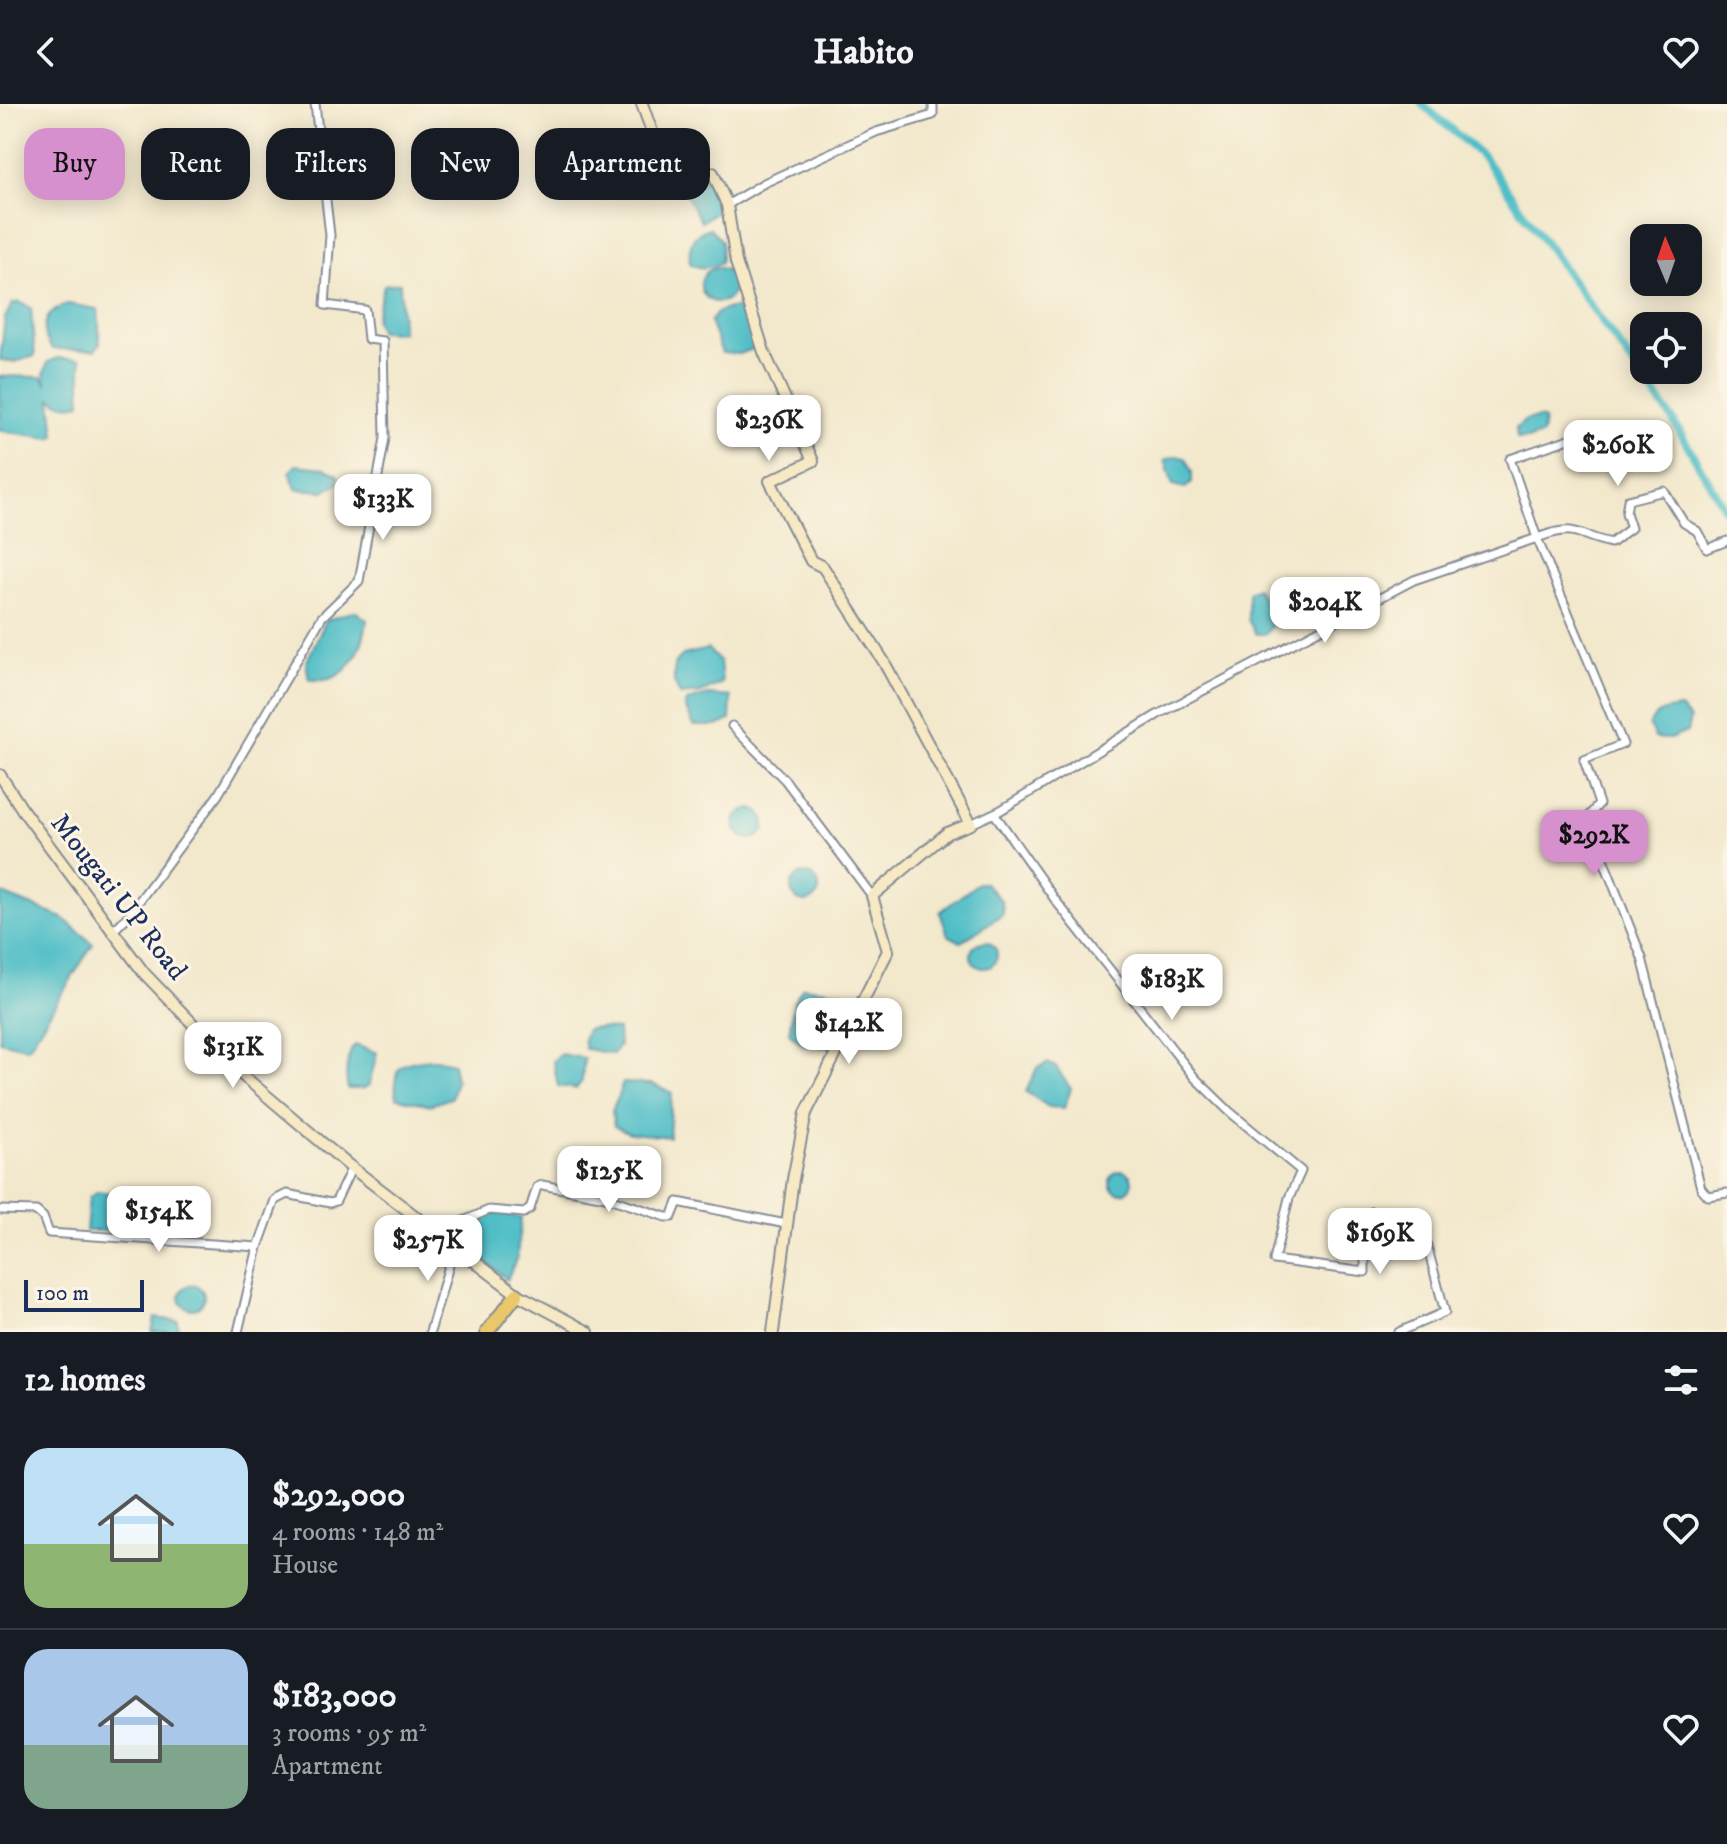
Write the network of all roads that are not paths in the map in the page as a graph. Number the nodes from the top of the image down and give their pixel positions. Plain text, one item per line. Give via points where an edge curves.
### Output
1 (315, 104) edge
2 (642, 104) edge
3 (933, 104) edge
4 (727, 205) junction
5 (1590, 432) dead end
6 (1537, 538) junction
7 (1725, 542) edge
8 (732, 726) dead end
9 (0, 775) edge
10 (994, 813) junction
11 (971, 824) junction
12 (872, 896) junction
13 (114, 930) junction
14 (352, 1167) junction
15 (1727, 1193) edge
16 (0, 1210) edge
17 (786, 1224) junction
18 (438, 1232) junction
19 (258, 1247) junction
20 (463, 1252) junction
21 (517, 1294) junction
22 (238, 1332) edge
23 (430, 1332) edge
24 (487, 1332) edge
25 (588, 1332) edge
26 (773, 1332) edge
27 (1399, 1332) edge

1 - 13 street via 330,235 325,305 365,310 368,339 383,341 385,438 359,581 322,617 218,795
2 - 4 street via 660,154 682,182 713,173
3 - 4 street via 933,115 876,132
4 - 11 street via 736,262 764,352 813,461 770,481 811,561 823,567 884,662
5 - 6 street via 1510,459
6 - 7 street via 1579,529 1611,543 1631,528 1628,500 1664,491 1707,549
6 - 10 street via 1414,580 1157,715
6 - 15 street via 1623,744 1584,760 1599,804 1587,818 1642,958 1701,1188 1708,1196
8 - 12 street via 785,780
9 - 13 street, Mougati UP Road
10 - 11 street
10 - 27 street via 1195,1078 1301,1171 1274,1260 1365,1272 1365,1220 1372,1212 1426,1242 1445,1312
11 - 12 street via 947,833
12 - 17 street via 888,951 806,1113
13 - 14 street, Mougati UP Road via 144,973 241,1074
14 - 18 street, Mougati UP Road
14 - 19 street via 336,1201 279,1195
16 - 19 street via 36,1211 49,1233
17 - 18 street via 678,1202 672,1217 666,1217 606,1197 542,1185 524,1213 489,1210
17 - 26 street
18 - 20 street, Mougati UP Road
19 - 22 street
20 - 21 street, Mougati UP Road
20 - 23 street via 450,1262
21 - 24 main road
21 - 25 street, Mougati UP Road

